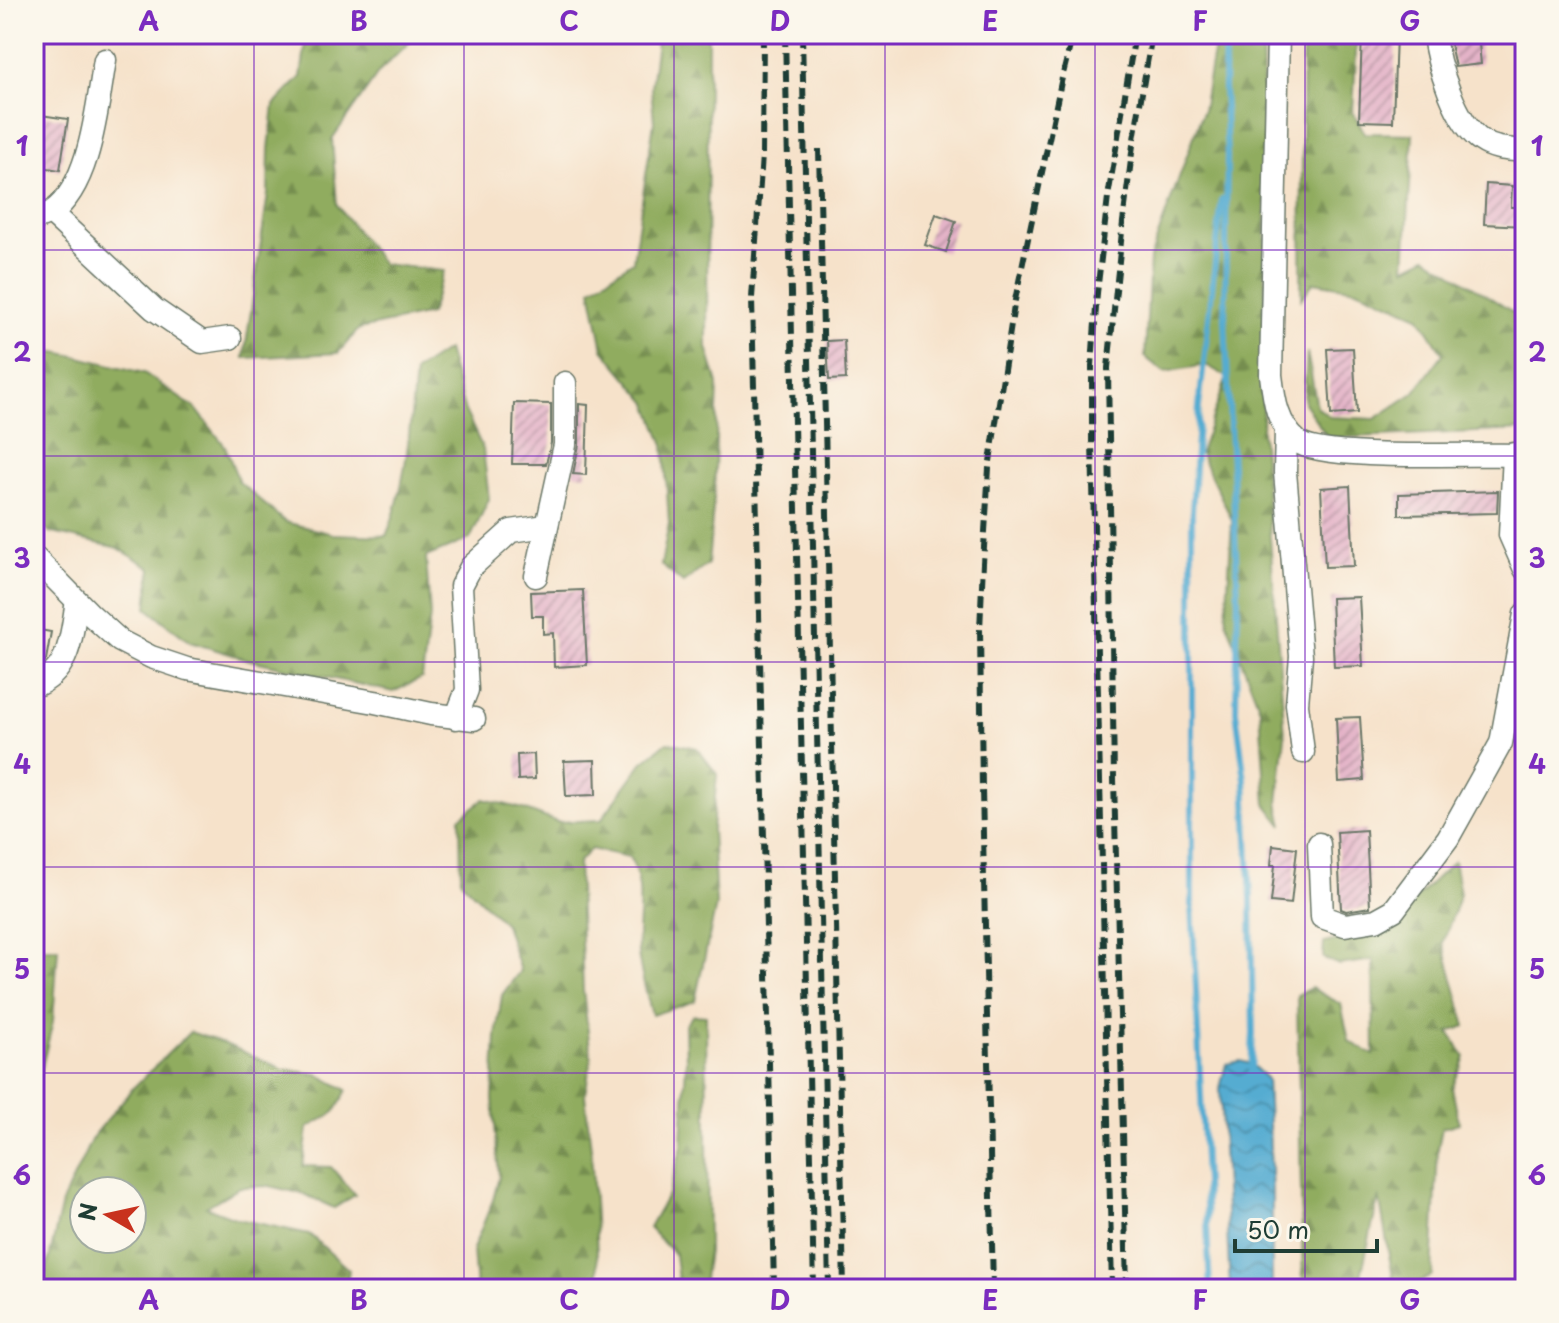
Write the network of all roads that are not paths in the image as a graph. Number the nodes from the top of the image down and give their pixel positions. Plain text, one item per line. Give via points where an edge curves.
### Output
1 (1278, 34) edge
2 (1434, 34) edge
3 (105, 60) dead end
4 (1525, 151) edge
5 (42, 216) edge
6 (230, 338) dead end
7 (565, 383) dead end
8 (1286, 430) junction
9 (1519, 455) edge
10 (546, 526) junction
11 (34, 557) edge
12 (1525, 569) edge
13 (536, 576) dead end
14 (77, 601) junction
15 (1525, 614) edge
16 (34, 686) edge
17 (1303, 752) dead end
18 (1319, 844) dead end

1 - 8 street via 1271,375 1275,408
2 - 4 street via 1451,98 1472,132 1496,148
3 - 5 street via 86,160 72,192
5 - 6 street via 202,342
7 - 10 street via 565,445
8 - 9 street via 1300,444 1320,451
8 - 17 street
9 - 12 street via 1510,535
10 - 13 street
10 - 14 street via 511,531 471,567 461,586 465,719 187,669 120,641
11 - 14 street
14 - 16 street via 63,662
15 - 18 street via 1501,743 1448,838 1394,910 1376,920 1345,925 1322,917

